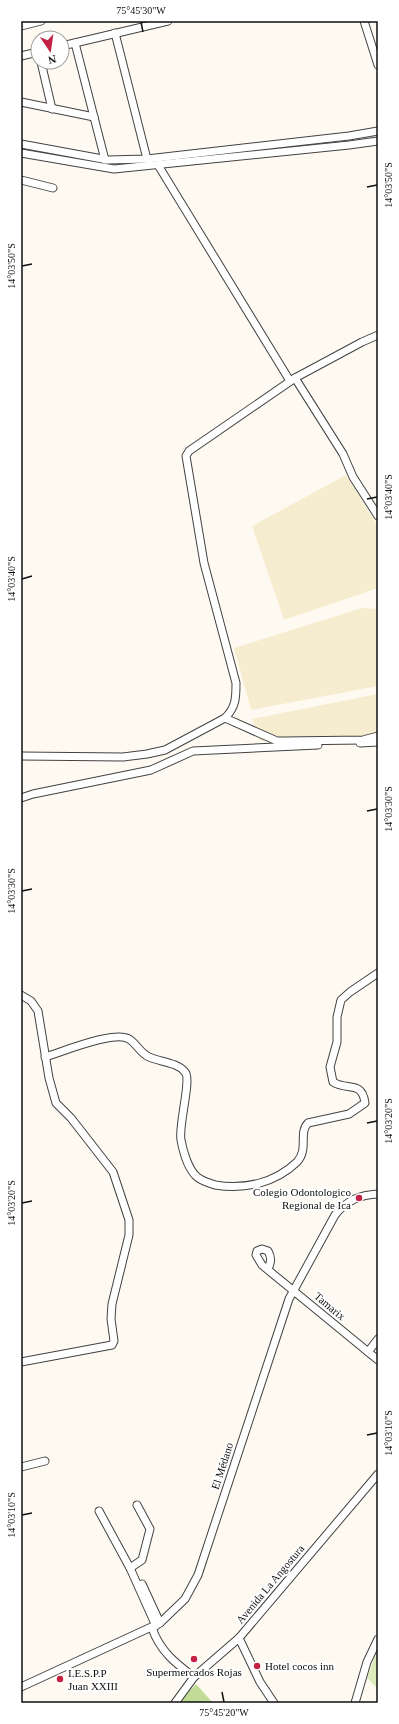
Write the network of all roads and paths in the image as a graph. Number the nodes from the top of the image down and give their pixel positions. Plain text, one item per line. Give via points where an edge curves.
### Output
1 (41, 21) edge
2 (168, 21) edge
3 (364, 21) edge
4 (21, 26) edge
5 (115, 33) junction
6 (75, 43) junction
7 (70, 44) edge
8 (377, 57) edge
9 (378, 65) edge
10 (43, 70) edge
11 (21, 102) edge
12 (52, 108) junction
13 (94, 117) junction
14 (378, 131) edge
15 (378, 141) edge
16 (21, 144) edge
17 (21, 153) edge
18 (147, 159) junction
19 (105, 160) junction
20 (158, 165) junction
21 (21, 180) edge
22 (53, 188) dead end
23 (378, 335) edge
24 (292, 380) junction
25 (378, 516) edge
26 (225, 718) junction
27 (378, 736) edge
28 (378, 742) edge
29 (21, 756) edge
30 (21, 798) edge
31 (378, 973) edge
32 (21, 995) edge
33 (45, 1057) junction
34 (378, 1194) edge
35 (268, 1269) dead end
36 (293, 1289) junction
37 (378, 1339) edge
38 (368, 1352) junction
39 (378, 1360) edge
40 (21, 1362) edge
41 (45, 1461) dead end
42 (21, 1467) edge
43 (378, 1474) edge
44 (137, 1505) dead end
45 (99, 1511) dead end
46 (130, 1568) junction
47 (156, 1626) junction
48 (239, 1638) junction
49 (378, 1639) edge
50 (194, 1677) junction
51 (21, 1687) edge
52 (175, 1703) edge
53 (274, 1703) edge
54 (355, 1703) edge

1 - 4 street
2 - 5 street
3 - 8 street
5 - 6 street
5 - 18 street
6 - 7 street
6 - 13 street
8 - 9 street
10 - 12 street
11 - 12 street
12 - 13 street
13 - 19 street
14 - 18 street
15 - 20 street
16 - 19 street
17 - 20 street via 109,168
18 - 19 street
20 - 24 street
21 - 22 street
23 - 24 street
24 - 25 street via 343,454 353,476
24 - 26 street via 189,451 186,456 204,564 236,682 233,710
26 - 27 street via 277,741 364,740
26 - 29 street via 165,750 151,754 123,757
28 - 30 street via 193,751 151,770
31 - 33 street via 341,1000 337,1017 337,1042 330,1068 332,1082 358,1088 364,1094 365,1103 349,1114 308,1122 304,1129 303,1153 299,1160 276,1176 256,1184 211,1184 193,1172 181,1140 188,1080 185,1071 148,1057 130,1039 123,1036 107,1038
32 - 33 street via 31,1001 38,1011
33 - 40 street via 56,1102 116,1178 129,1220 129,1235 112,1304 113,1343 108,1347
34 - 36 street, El Médano via 356,1198 342,1206
35 - 36 street, Tamarix
36 - 38 street, Tamarix
36 - 47 street, El Médano via 198,1575 185,1599
37 - 38 street
38 - 39 street, Tamarix
41 - 42 street
43 - 48 street, Avenida La Angostura
44 - 46 street via 150,1529 142,1560
45 - 46 street
46 - 47 street
47 - 50 street via 156,1641 167,1656
47 - 51 street, El Médano
48 - 50 street, Avenida La Angostura
48 - 53 street via 260,1682
49 - 54 street via 367,1662
50 - 52 street, Avenida La Angostura

